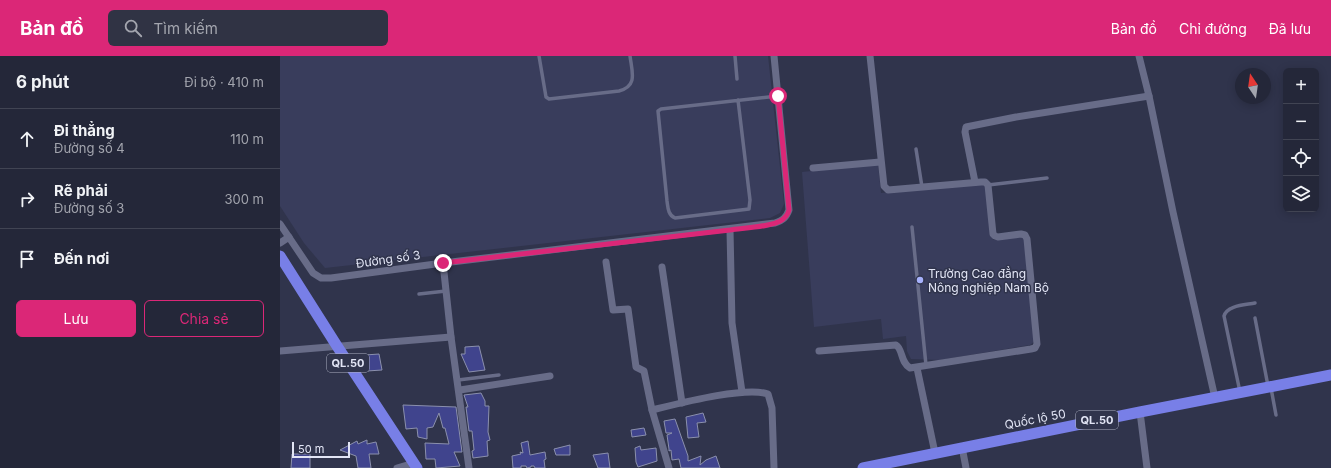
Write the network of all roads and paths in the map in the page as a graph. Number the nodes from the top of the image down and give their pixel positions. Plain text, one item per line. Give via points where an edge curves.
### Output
1 (538, 56) edge
2 (630, 56) edge
3 (735, 56) edge
4 (774, 56) edge
5 (870, 56) edge
6 (1139, 56) edge
7 (737, 79) dead end
8 (778, 96) junction
9 (1149, 96) junction
10 (738, 100) junction
11 (916, 149) dead end
12 (880, 162) junction
13 (813, 168) dead end
14 (1047, 178) dead end
15 (975, 182) junction
16 (988, 185) junction
17 (922, 187) junction
18 (280, 224) edge
19 (912, 227) dead end
20 (730, 230) junction
21 (289, 237) junction
22 (280, 243) edge
23 (280, 256) edge
24 (606, 262) dead end
25 (443, 263) junction
26 (662, 267) dead end
27 (447, 291) junction
28 (419, 294) dead end
29 (1255, 303) dead end
30 (1255, 318) dead end
31 (452, 337) junction
32 (337, 346) junction
33 (280, 351) edge
34 (819, 351) dead end
35 (927, 366) junction
36 (918, 368) junction
37 (499, 375) dead end
38 (1331, 375) edge
39 (550, 376) dead end
40 (458, 380) junction
41 (1270, 387) junction
42 (460, 390) junction
43 (742, 392) junction
44 (1240, 393) junction
45 (1214, 398) junction
46 (682, 402) junction
47 (652, 410) junction
48 (1140, 412) junction
49 (1276, 416) dead end
50 (962, 448) junction
51 (935, 453) junction
52 (416, 465) edge
53 (880, 466) edge
54 (397, 468) edge
55 (469, 468) edge
56 (668, 468) edge
57 (774, 468) edge
58 (863, 468) edge
59 (966, 468) edge
60 (1147, 468) edge

1 - 2 lane via 544,90 549,99 627,89 632,79
3 - 7 lane
4 - 8 street
5 - 12 street
6 - 9 street
8 - 10 lane
8 - 20 street, Đường số 3 via 789,210 787,216 775,223
9 - 15 street via 966,127
9 - 45 street
10 - 10 lane via 749,209 675,218 669,213 667,201 658,111
11 - 17 lane
12 - 13 street
12 - 17 street via 882,184 888,190
14 - 16 lane
15 - 16 street via 985,182
15 - 17 street
16 - 35 street via 993,234 998,237 1022,234 1027,239 1037,344 1031,349
18 - 21 street, Đường số 3
19 - 35 lane
20 - 25 street, Đường số 3
20 - 43 street via 732,323
21 - 22 street
21 - 25 street, Đường số 3 via 313,273 321,278
23 - 32 highway, QL.50
24 - 47 street via 613,310 628,310 636,367 644,371
25 - 27 street
26 - 46 street
27 - 28 lane
27 - 31 street
29 - 44 lane via 1231,308 1224,316
30 - 41 lane
31 - 32 street
31 - 40 street
32 - 33 street
32 - 52 highway, QL.50
34 - 36 street via 896,345 900,348 901,358 908,367
35 - 36 street
36 - 51 street
37 - 40 lane
38 - 41 highway, Quốc lộ 50 / QL.50
39 - 42 street
40 - 42 street
41 - 44 highway, Quốc lộ 50 / QL.50
41 - 49 lane
42 - 55 street
43 - 46 street
43 - 57 street via 765,393 770,396
44 - 45 highway, Quốc lộ 50 / QL.50
45 - 48 highway, Quốc lộ 50 / QL.50
46 - 47 street
47 - 56 street
48 - 50 highway, Quốc lộ 50 / QL.50
48 - 60 street
50 - 51 highway, Quốc lộ 50 / QL.50
50 - 59 street
51 - 53 highway, Quốc lộ 50 / QL.50
52 - 54 street
53 - 58 highway, Quốc lộ 50 / QL.50

